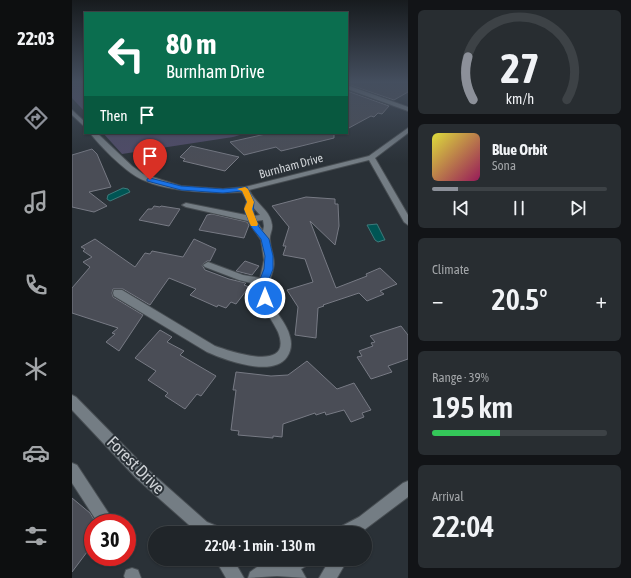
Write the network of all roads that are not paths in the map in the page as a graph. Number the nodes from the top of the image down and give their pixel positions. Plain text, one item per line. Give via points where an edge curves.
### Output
1 (72, 112) edge
2 (84, 124) edge
3 (408, 130) edge
4 (94, 134) edge
5 (371, 157) junction
6 (245, 189) junction
7 (250, 202) junction
8 (186, 205) dead end
9 (265, 217) junction
10 (252, 218) junction
11 (408, 222) edge
12 (265, 239) junction
13 (208, 265) dead end
14 (263, 282) junction
15 (118, 293) dead end
16 (72, 401) edge
17 (72, 470) edge
18 (408, 488) edge
19 (101, 514) edge
20 (201, 526) edge
21 (363, 526) edge
22 (228, 566) edge
23 (274, 566) edge
24 (335, 566) edge
25 (286, 571) edge
26 (236, 578) edge
27 (256, 578) edge
28 (327, 578) edge

1 - 2 street
3 - 5 street, Burnham Drive
4 - 6 street, Burnham Drive via 129,168 140,176 160,184 223,191
5 - 6 street, Burnham Drive
5 - 11 street
6 - 7 street
7 - 9 street via 261,209
7 - 10 street via 248,209
8 - 10 street
9 - 10 street
9 - 12 street via 268,224
10 - 12 street
12 - 14 street via 270,262
13 - 14 street via 242,278
14 - 15 street via 265,298 284,335 286,345 281,358 267,363 221,354
16 - 20 street, Forest Drive via 141,473
17 - 19 street
18 - 21 street
22 - 26 street
23 - 25 street
24 - 28 street
25 - 27 street via 262,572

